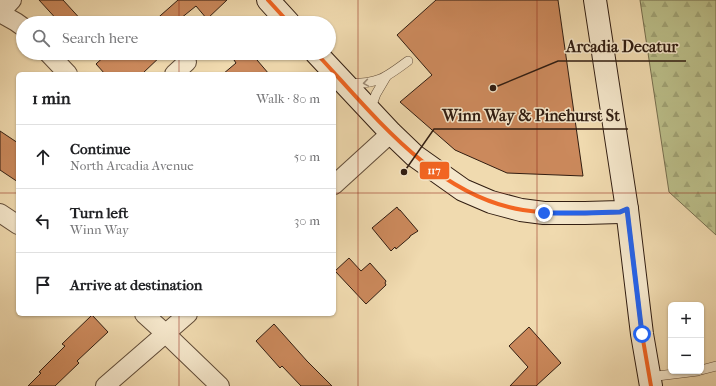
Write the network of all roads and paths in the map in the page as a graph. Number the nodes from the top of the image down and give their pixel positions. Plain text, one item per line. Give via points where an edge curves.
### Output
1 (12, 0) edge
2 (268, 0) edge
3 (595, 0) edge
4 (0, 13) edge
5 (283, 16) edge
6 (16, 22) edge
7 (55, 60) edge
8 (323, 60) edge
9 (408, 61) dead end
10 (187, 62) dead end
11 (66, 72) edge
12 (176, 72) edge
13 (334, 72) edge
14 (336, 74) edge
15 (386, 78) junction
16 (346, 84) junction
17 (370, 110) junction
18 (391, 133) junction
19 (336, 183) edge
20 (627, 209) junction
21 (0, 213) edge
22 (16, 224) edge
23 (146, 316) edge
24 (186, 316) edge
25 (166, 333) junction
26 (716, 366) edge
27 (704, 370) edge
28 (686, 374) edge
29 (650, 382) edge
30 (105, 386) edge
31 (220, 386) edge

1 - 4 street
2 - 5 street
3 - 20 street
4 - 6 street
7 - 11 street
8 - 13 street
9 - 15 lane
10 - 12 street
14 - 16 street
15 -> 16 lane via 368,83
15 - 17 lane
16 - 17 street
17 - 18 street
18 - 19 street
18 - 20 street via 415,156 463,190 491,202 544,213 620,212
20 - 29 street
21 - 22 street
23 - 25 street
24 - 25 street
25 - 30 street
25 - 31 street
26 - 27 lane
28 - 29 lane

